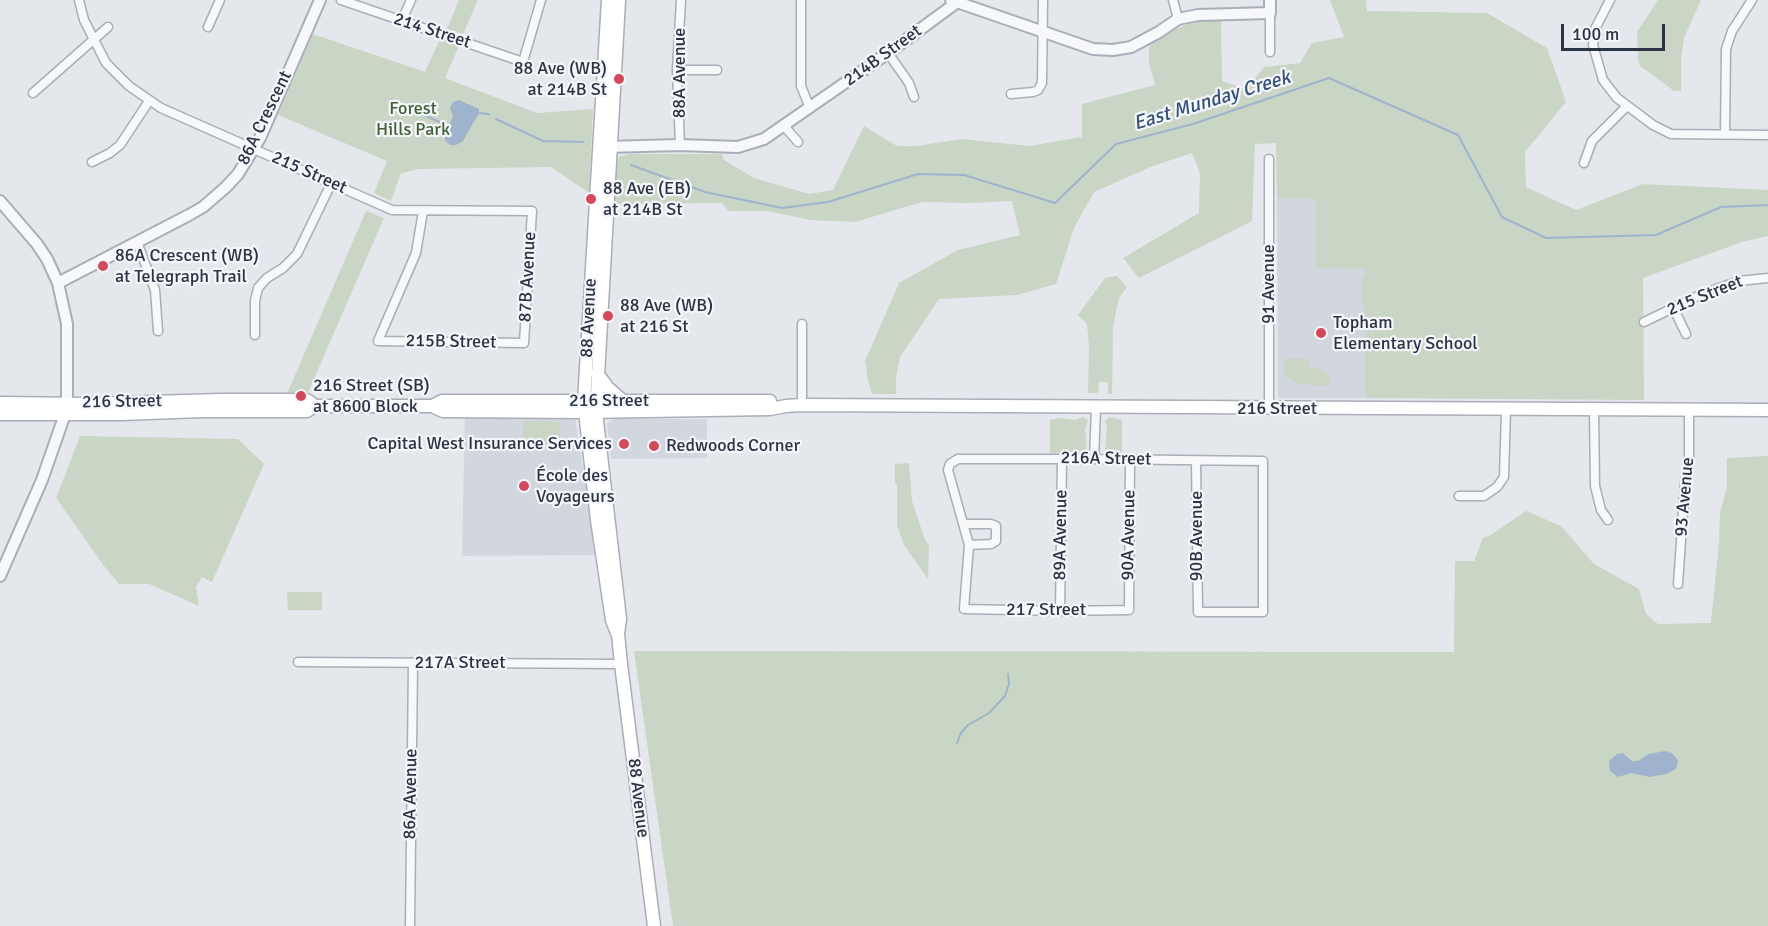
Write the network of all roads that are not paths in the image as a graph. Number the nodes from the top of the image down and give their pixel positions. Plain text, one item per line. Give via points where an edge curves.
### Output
1 (79, 0) edge
2 (219, 0) edge
3 (320, 0) edge
4 (341, 0) edge
5 (411, 0) edge
6 (541, 0) edge
7 (608, 0) edge
8 (620, 0) edge
9 (681, 0) edge
10 (801, 0) edge
11 (1043, 0) edge
12 (1173, 0) edge
13 (1270, 0) edge
14 (1610, 0) edge
15 (1752, 0) edge
16 (953, 1) edge
17 (1270, 13) junction
18 (1178, 19) junction
19 (401, 22) junction
20 (108, 27) dead end
21 (208, 27) dead end
22 (1043, 33) junction
23 (93, 39) junction
24 (1270, 52) dead end
25 (888, 53) junction
26 (677, 70) junction
27 (717, 70) dead end
28 (33, 93) dead end
29 (1011, 94) dead end
30 (914, 97) dead end
31 (149, 101) junction
32 (1627, 106) junction
33 (810, 108) junction
34 (784, 126) junction
35 (1725, 135) junction
36 (1768, 135) edge
37 (798, 142) dead end
38 (680, 145) junction
39 (604, 147) junction
40 (254, 149) junction
41 (1269, 159) dead end
42 (92, 162) dead end
43 (1584, 163) dead end
44 (331, 184) junction
45 (0, 201) edge
46 (423, 211) junction
47 (532, 211) joint
48 (137, 242) junction
49 (1768, 278) edge
50 (58, 283) junction
51 (1673, 307) junction
52 (1644, 322) dead end
53 (802, 324) dead end
54 (158, 331) dead end
55 (1686, 334) dead end
56 (255, 335) dead end
57 (524, 343) joint
58 (597, 373) junction
59 (622, 401) junction
60 (0, 403) edge
61 (786, 405) junction
62 (802, 405) junction
63 (590, 407) junction
64 (1096, 408) junction
65 (66, 409) junction
66 (1269, 409) junction
67 (1506, 410) junction
68 (1594, 410) junction
69 (1689, 410) junction
70 (1768, 410) edge
71 (0, 414) edge
72 (1062, 459) junction
73 (1094, 459) junction
74 (1130, 460) junction
75 (1197, 460) junction
76 (1459, 496) dead end
77 (1608, 520) dead end
78 (964, 524) junction
79 (969, 545) junction
80 (0, 576) edge
81 (1678, 584) dead end
82 (1129, 610) joint
83 (1060, 611) junction
84 (1263, 612) joint
85 (298, 662) dead end
86 (413, 663) junction
87 (621, 664) junction
88 (410, 926) edge
89 (654, 926) edge

1 - 23 street, 215 Street
2 - 21 street
3 - 40 street, 86A Crescent
4 - 19 street, 214 Street
5 - 19 street
6 - 19 street, 214 Street via 523,62
7 - 39 main road, 88 Avenue
8 - 39 main road, 88 Avenue
9 - 26 street, 88A Avenue
10 - 33 street via 801,86
11 - 22 street
12 - 18 street
13 - 17 street
14 - 32 street via 1595,29 1593,45 1603,80
15 - 35 street via 1732,31 1726,49
16 - 22 street, 214B Street
16 - 25 street, 214B Street
17 - 18 street, 214B Street
17 - 24 street
18 - 22 street, 214B Street via 1131,47 1113,50 1093,49
20 - 23 street
22 - 29 street via 1041,87 1029,93
23 - 28 street
23 - 31 street, 215 Street via 115,74
25 - 30 street
25 - 33 street, 214B Street
26 - 27 street
26 - 38 street, 88A Avenue
31 - 40 street, 215 Street
31 - 42 street via 120,145
32 - 35 street via 1671,134
32 - 43 street via 1592,141
33 - 34 street, 214B Street
34 - 37 street
34 - 38 street, 214B Street via 764,139 738,147
35 - 36 street
38 - 39 street, 214B Street
39 - 58 main road, 88 Avenue
39 - 63 main road, 88 Avenue
40 - 44 street, 215 Street
40 - 48 street, 86A Crescent via 238,174 216,196
41 - 66 street, 91 Avenue
44 - 46 street, 215 Street via 392,210
44 - 56 street via 297,254 258,288
45 - 50 street via 37,244
46 - 47 street, 215 Street
46 - 57 street, 215B Street via 416,252 378,341
47 - 57 street, 87B Avenue
48 - 50 street, 86A Crescent
48 - 54 street via 155,290
49 - 51 street, 215 Street via 1738,281
50 - 65 street via 67,324
51 - 52 street, 215 Street
51 - 55 street
53 - 62 street
58 - 59 main road
58 - 63 main road, 88 Avenue
59 - 61 main road, 216 Street via 771,401
59 - 63 main road, 216 Street
60 - 65 main road, 216 Street
61 - 62 main road, 216 Street
61 - 63 main road, 216 Street via 770,409
62 - 64 main road, 216 Street
63 - 65 main road, 216 Street via 442,401 432,406 315,406 307,411
63 - 87 main road, 88 Avenue via 620,619
64 - 66 main road, 216 Street
64 - 73 street
65 - 71 main road, 216 Street
65 - 80 street via 42,480
66 - 67 main road, 216 Street
67 - 68 main road, 216 Street
67 - 76 street via 1504,477 1484,496
68 - 69 main road, 216 Street
68 - 77 street via 1595,486
69 - 70 main road, 216 Street
69 - 81 street, 93 Avenue via 1689,460
72 - 73 street, 216A Street
72 - 78 street, 216A Street via 958,459 950,464 948,470
72 - 83 street, 89A Avenue
73 - 74 street, 216A Street
74 - 75 street, 216A Street
74 - 82 street, 90A Avenue
75 - 84 street, 90B Avenue via 1198,612
75 - 84 street, 216A Street via 1263,461
78 - 79 street
78 - 79 street via 996,526 996,541
79 - 83 street, 217 Street via 964,609
82 - 83 street, 217 Street
85 - 86 street, 217A Street
86 - 87 street, 217A Street
86 - 88 street, 86A Avenue
87 - 89 main road, 88 Avenue

